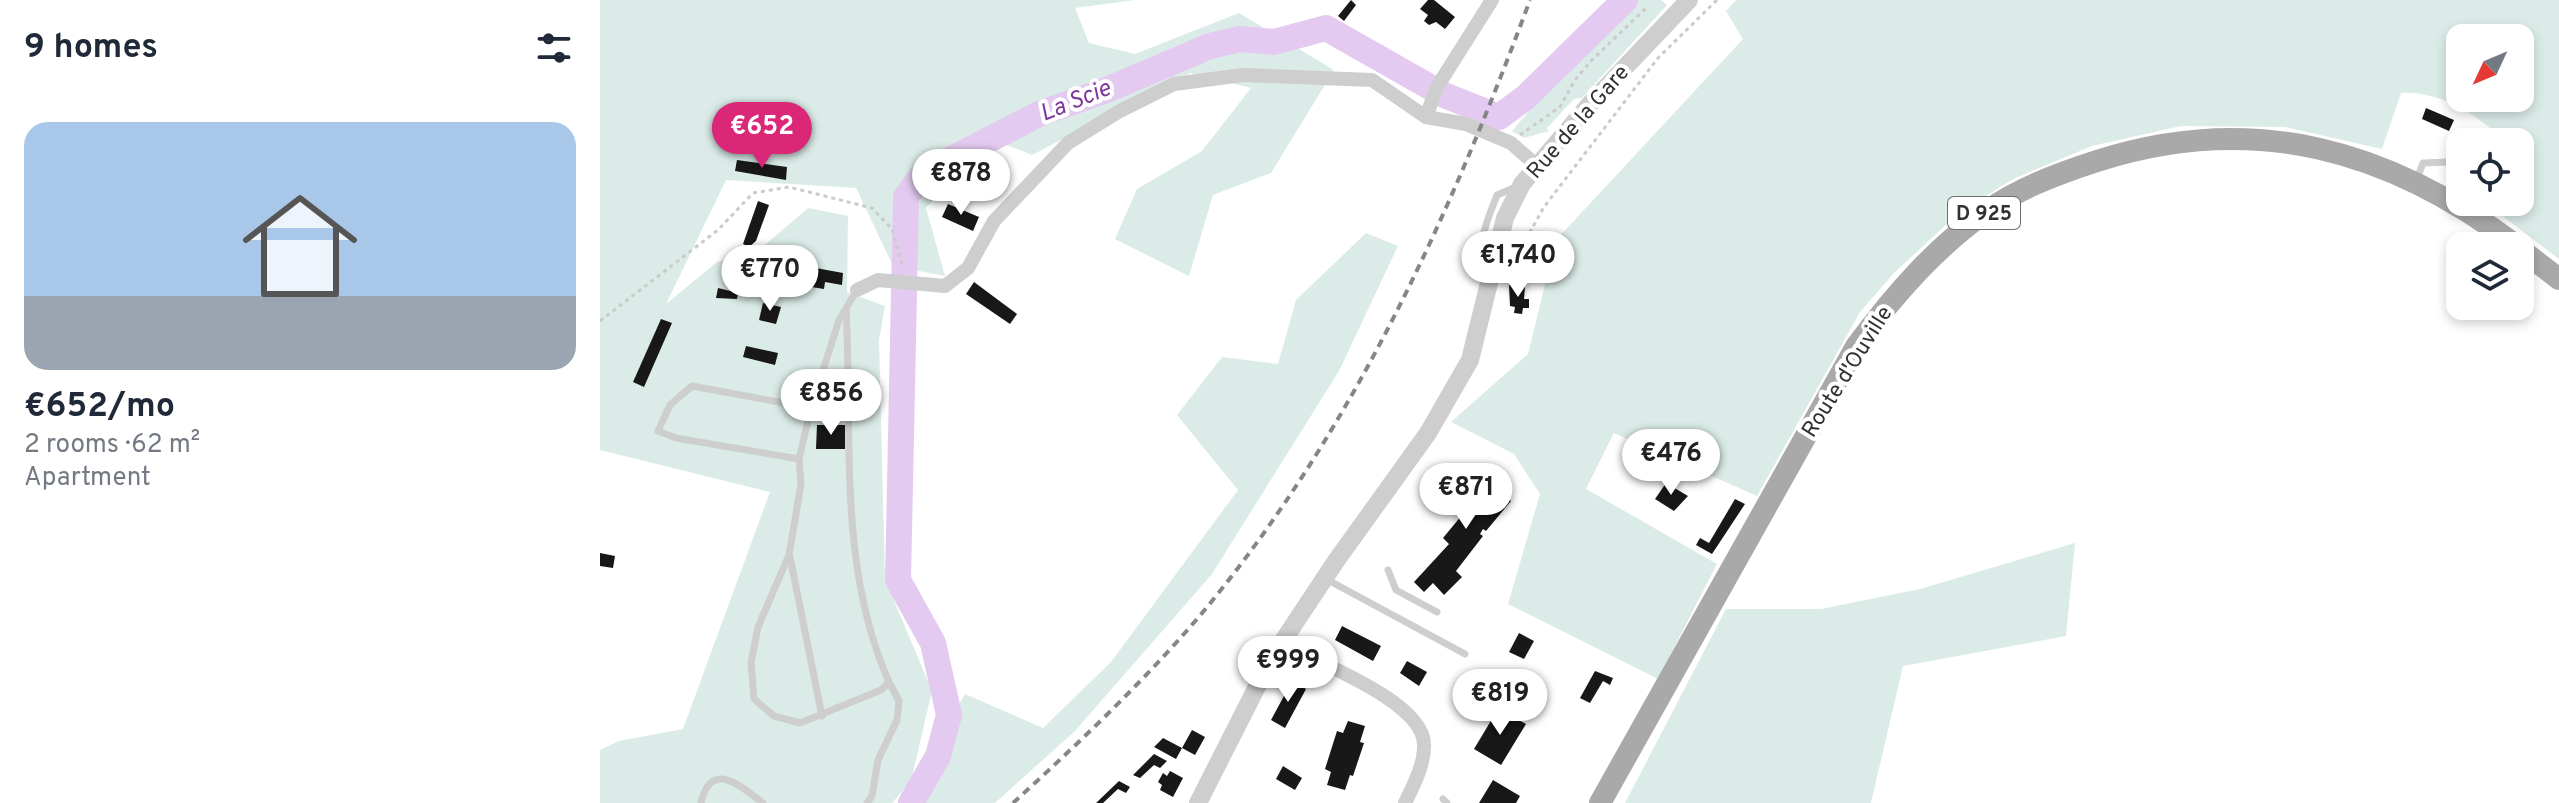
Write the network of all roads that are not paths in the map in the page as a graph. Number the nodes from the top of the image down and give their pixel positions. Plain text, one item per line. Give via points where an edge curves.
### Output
1 (1492, 0) edge
2 (1689, 0) edge
3 (1427, 113) junction
4 (2446, 162) edge
5 (1536, 165) junction
6 (2416, 181) junction
7 (2497, 232) edge
8 (2534, 259) edge
9 (2559, 279) edge
10 (857, 290) joint
11 (846, 309) junction
12 (811, 408) junction
13 (799, 459) junction
14 (789, 555) junction
15 (1388, 570) dead end
16 (1324, 578) junction
17 (1437, 612) dead end
18 (1282, 643) junction
19 (1465, 654) dead end
20 (889, 682) junction
21 (822, 716) junction
22 (701, 803) edge
23 (763, 803) edge
24 (867, 803) edge
25 (1198, 803) edge
26 (1405, 803) edge
27 (1600, 803) edge

1 - 3 street via 1437,87
2 - 5 street, Rue de la Gare
3 - 5 street via 1511,143
3 - 10 street via 1372,80 1243,75 1174,84 1068,143 994,221 968,268 945,286 878,280
4 - 6 lane via 2423,163
5 - 16 street, Rue de la Gare via 1505,218 1470,360 1428,433
6 - 7 main road, Route d'Ouville / D 925
6 - 27 main road, Route d'Ouville / D 925 via 2313,146 2255,139 2189,140 2124,152 2062,172 1989,209 1927,259 1857,345
8 - 9 main road, Route d'Ouville / D 925
10 - 11 lane
11 - 12 lane
11 - 20 lane via 848,485 866,625
12 - 13 lane
12 - 13 lane via 692,386 670,405 658,431
13 - 14 lane via 801,484
14 - 21 lane
14 - 21 lane via 758,627 751,663 754,699 774,716 800,723
15 - 17 lane via 1396,590
16 - 18 street, Rue de la Gare
16 - 19 lane
18 - 25 street, Rue de la Gare
18 - 26 street via 1399,704 1417,725 1425,743
20 - 21 lane
20 - 24 lane via 899,701 897,720 878,760
22 - 23 lane via 704,790 717,779 728,778

